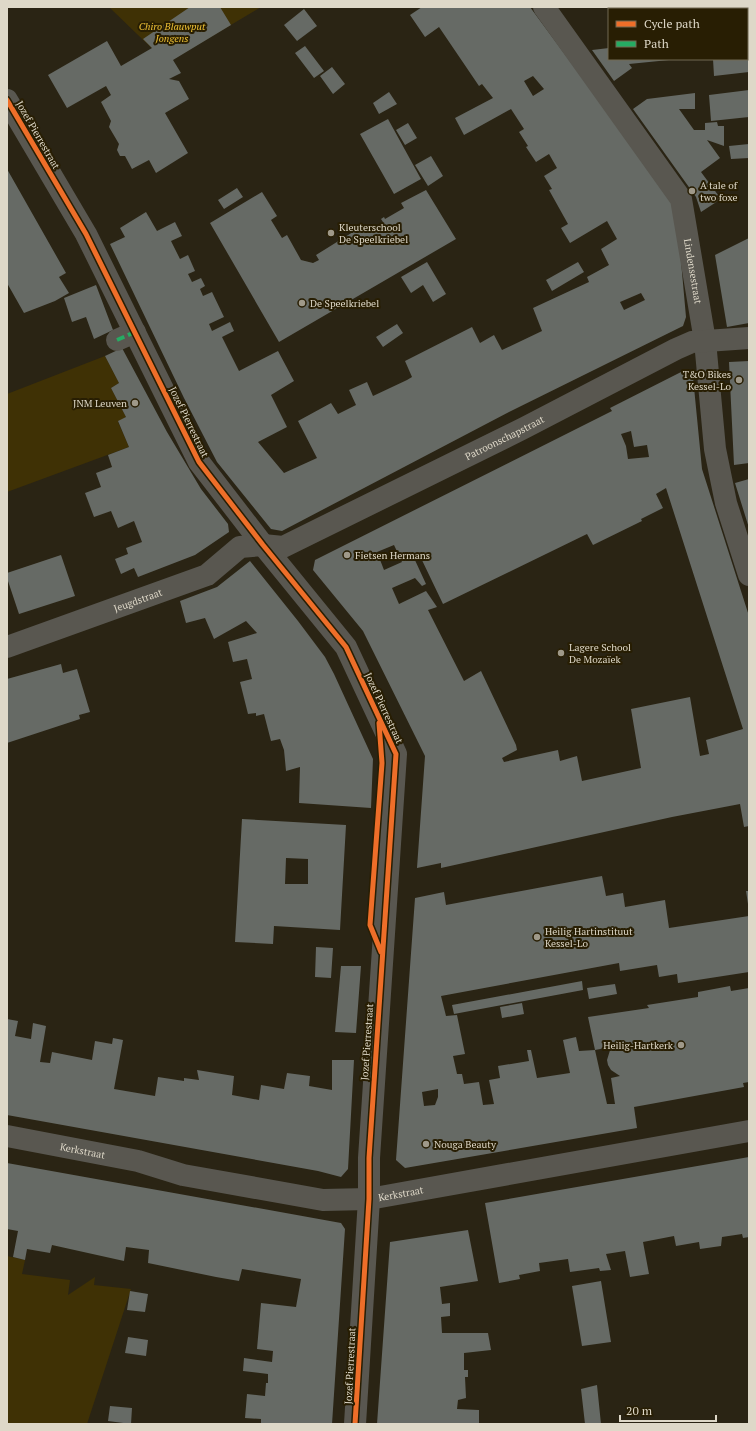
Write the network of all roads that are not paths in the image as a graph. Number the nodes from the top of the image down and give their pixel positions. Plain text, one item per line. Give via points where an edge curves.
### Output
1 (544, 7) edge
2 (7, 100) edge
3 (749, 338) edge
4 (705, 341) junction
5 (262, 546) junction
6 (749, 575) edge
7 (7, 647) edge
8 (749, 1131) edge
9 (7, 1136) edge
10 (369, 1199) junction
11 (355, 1424) edge

1 - 4 street, Lindensestraat via 681,198
2 - 5 street, Jozef Pierrestraat via 86,234 126,336 199,462
3 - 4 street, Patroonschapstraat
4 - 5 street, Patroonschapstraat via 692,342 676,349 524,428 283,547
4 - 6 street, Lindensestraat via 715,449 726,503
5 - 7 street, Jeugdstraat via 240,547 207,575
5 - 10 street, Jozef Pierrestraat via 346,647 396,754 369,1158
8 - 10 street, Kerkstraat
9 - 10 street, Kerkstraat via 138,1161 183,1175 323,1200
10 - 11 street, Jozef Pierrestraat

